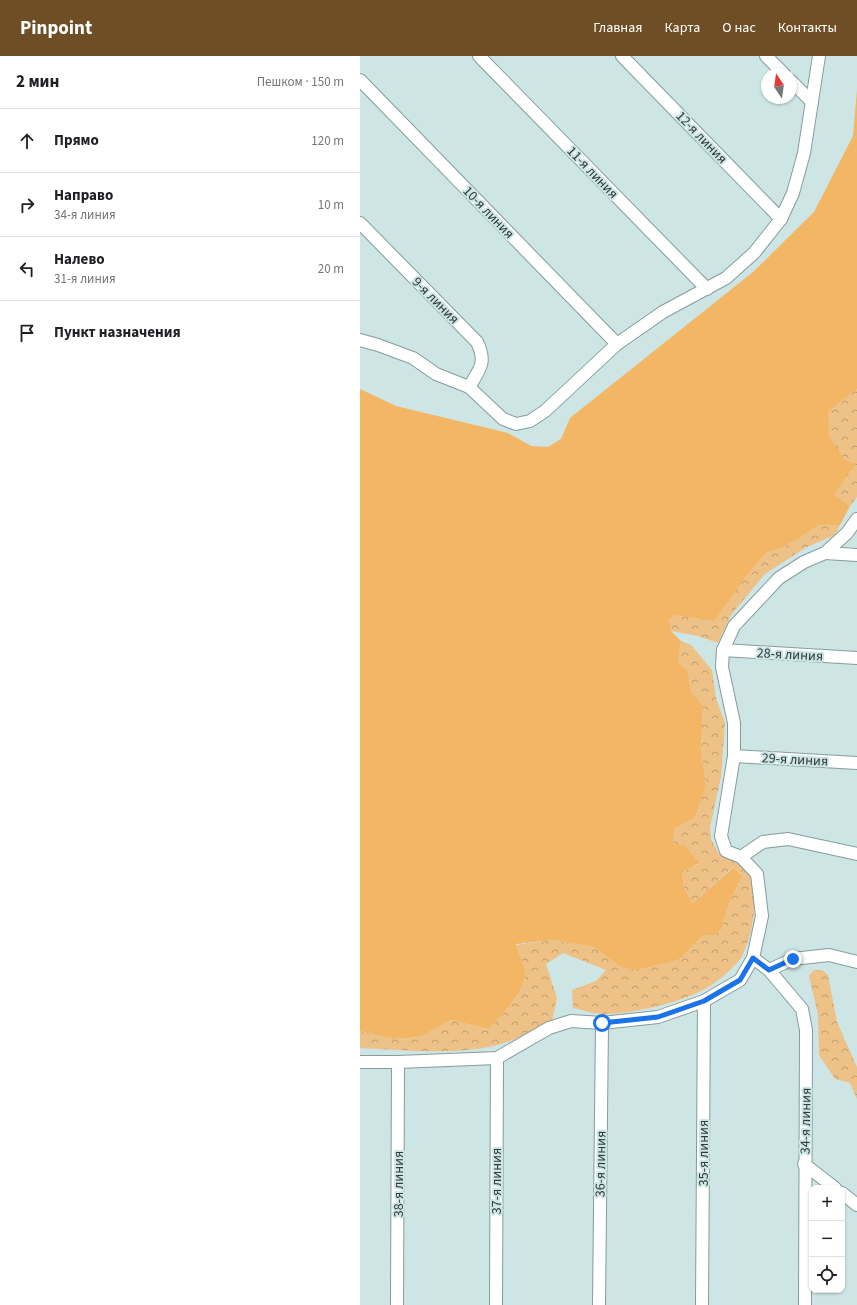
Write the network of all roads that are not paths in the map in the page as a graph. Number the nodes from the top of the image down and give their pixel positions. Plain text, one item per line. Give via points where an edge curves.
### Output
1 (480, 56) edge
2 (622, 56) edge
3 (766, 56) edge
4 (819, 56) edge
5 (778, 68) edge
6 (360, 80) edge
7 (797, 86) edge
8 (812, 102) junction
9 (781, 219) junction
10 (360, 223) edge
11 (707, 289) junction
12 (360, 340) edge
13 (617, 344) junction
14 (469, 387) junction
15 (857, 520) edge
16 (825, 553) junction
17 (857, 555) edge
18 (723, 650) junction
19 (857, 658) edge
20 (734, 756) junction
21 (857, 762) edge
22 (857, 854) edge
23 (741, 857) junction
24 (753, 958) junction
25 (857, 962) edge
26 (769, 970) junction
27 (704, 1001) junction
28 (602, 1023) junction
29 (497, 1058) junction
30 (360, 1062) edge
31 (398, 1062) junction
32 (804, 1164) junction
33 (831, 1185) edge
34 (845, 1195) edge
35 (857, 1205) edge
36 (397, 1305) edge
37 (496, 1305) edge
38 (599, 1305) edge
39 (702, 1305) edge
40 (805, 1305) edge

1 - 11 street, 11-я линия
2 - 9 street, 12-я линия
3 - 5 street
4 - 8 street
6 - 13 street, 10-я линия
7 - 8 street
8 - 9 street via 804,153 793,194
9 - 11 street via 754,253 726,278
10 - 14 street, 9-я линия via 477,342 482,353 481,367
11 - 13 street via 663,312
12 - 14 street via 413,358 436,374
13 - 14 street via 545,411 530,421 516,424 503,418
15 - 16 street
16 - 17 street
16 - 18 street via 804,562 780,578 734,626
18 - 19 street, 28-я линия
18 - 20 street via 722,667 734,723
20 - 21 street, 29-я линия
20 - 23 street via 721,836 726,851
22 - 23 street via 788,839 763,842
23 - 24 street via 757,874 762,916
24 - 26 street, 34-я линия
24 - 27 street via 740,980
25 - 26 street via 829,955 793,959
26 - 32 street, 34-я линия via 802,1009 806,1030
27 - 28 street via 658,1017
27 - 39 street, 35-я линия
28 - 29 street via 571,1021 549,1028
28 - 38 street, 36-я линия
29 - 31 street
29 - 37 street, 37-я линия
30 - 31 street
31 - 36 street, 38-я линия
32 - 33 street
32 - 40 street, 34-я линия
34 - 35 street

